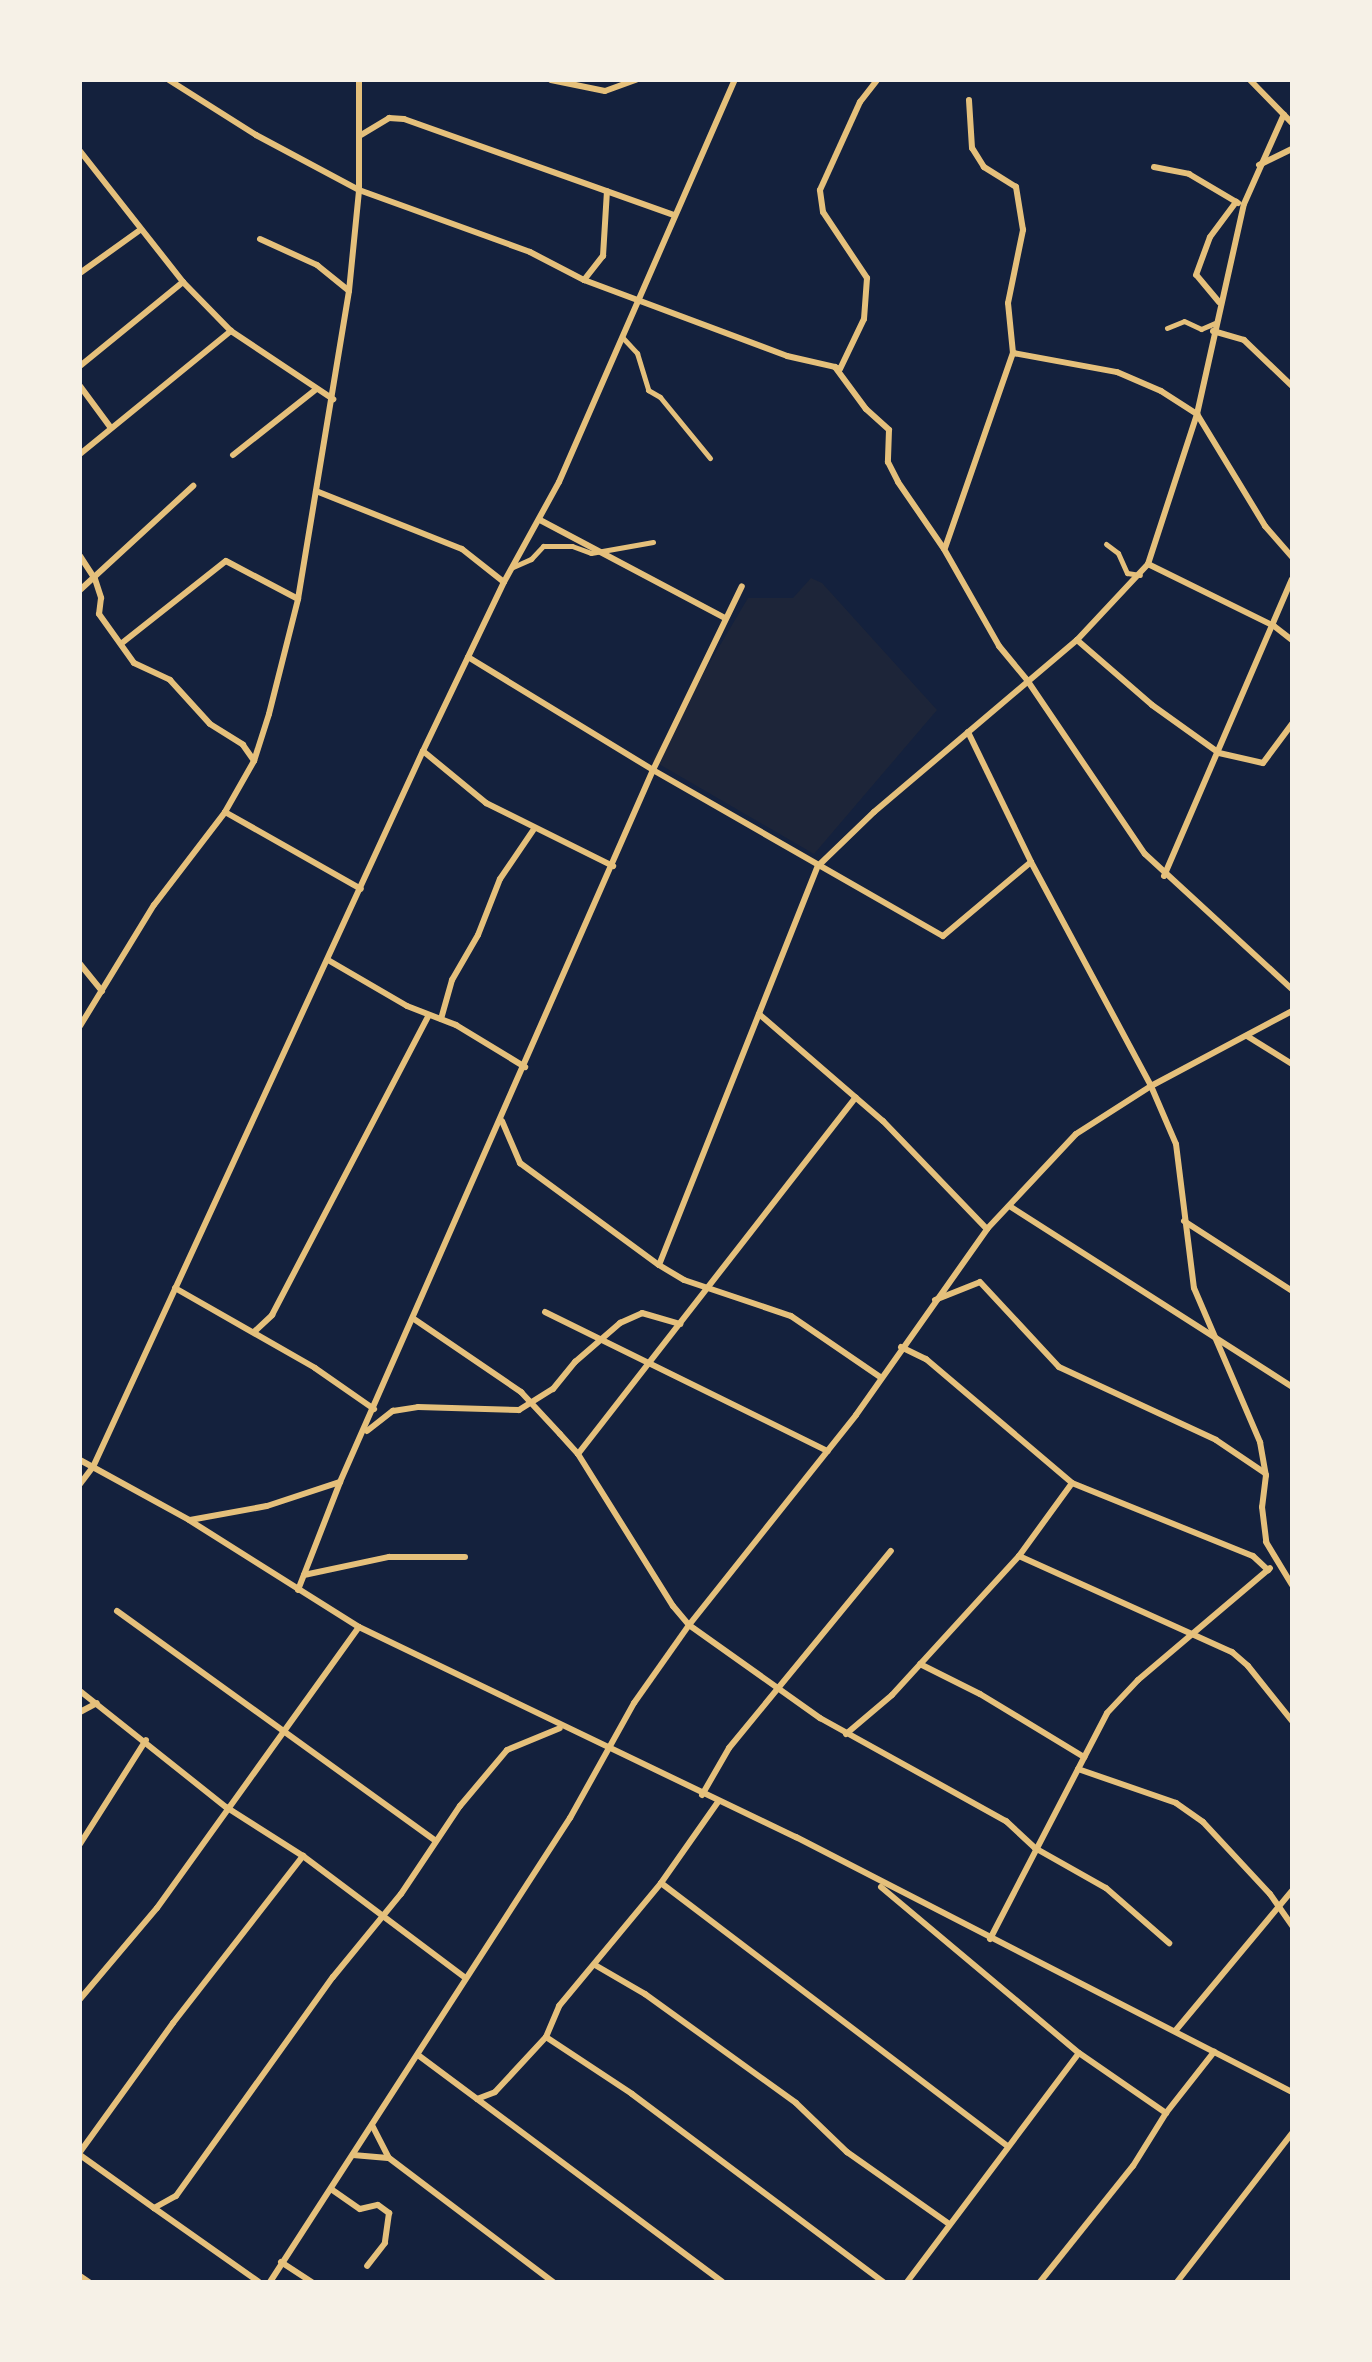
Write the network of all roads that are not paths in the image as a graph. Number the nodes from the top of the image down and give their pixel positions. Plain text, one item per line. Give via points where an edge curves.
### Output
1 (168, 80) edge
2 (359, 80) edge
3 (551, 80) edge
4 (636, 80) edge
5 (877, 80) edge
6 (1250, 80) edge
7 (731, 81) edge
8 (969, 100) dead end
9 (1284, 114) junction
10 (1292, 123) edge
11 (360, 136) junction
12 (1292, 149) edge
13 (80, 151) edge
14 (1258, 166) junction
15 (1154, 167) dead end
16 (359, 190) junction
17 (607, 191) junction
18 (1240, 203) junction
19 (672, 215) junction
20 (140, 230) junction
21 (260, 239) dead end
22 (80, 273) edge
23 (584, 280) junction
24 (184, 282) junction
25 (349, 291) junction
26 (636, 298) junction
27 (1220, 303) junction
28 (1214, 327) junction
29 (1168, 328) dead end
30 (231, 331) junction
31 (622, 336) junction
32 (1012, 354) junction
33 (80, 366) edge
34 (835, 368) junction
35 (80, 386) edge
36 (1292, 386) edge
37 (315, 390) junction
38 (333, 399) junction
39 (1197, 414) junction
40 (110, 428) junction
41 (80, 454) edge
42 (233, 454) dead end
43 (710, 458) dead end
44 (193, 486) dead end
45 (316, 491) junction
46 (540, 520) junction
47 (653, 542) dead end
48 (1106, 544) dead end
49 (944, 549) junction
50 (601, 552) junction
51 (80, 556) edge
52 (1292, 558) edge
53 (1148, 564) junction
54 (513, 567) junction
55 (1140, 574) junction
56 (1292, 578) edge
57 (95, 580) junction
58 (504, 582) junction
59 (742, 586) dead end
60 (80, 590) edge
61 (298, 599) junction
62 (725, 618) junction
63 (1274, 626) junction
64 (1077, 640) junction
65 (1292, 640) edge
66 (122, 644) junction
67 (468, 657) junction
68 (1027, 680) junction
69 (1292, 724) edge
70 (968, 732) junction
71 (423, 752) junction
72 (1219, 753) junction
73 (254, 761) junction
74 (653, 770) junction
75 (226, 812) junction
76 (534, 828) junction
77 (1031, 862) junction
78 (613, 866) junction
79 (818, 866) junction
80 (1164, 876) junction
81 (361, 889) junction
82 (328, 960) junction
83 (80, 964) edge
84 (1292, 989) edge
85 (102, 991) junction
86 (1292, 1011) edge
87 (759, 1014) junction
88 (428, 1016) junction
89 (442, 1019) junction
90 (80, 1026) edge
91 (1246, 1035) junction
92 (1292, 1064) edge
93 (525, 1068) junction
94 (1151, 1086) junction
95 (856, 1097) junction
96 (502, 1121) junction
97 (1011, 1207) junction
98 (1184, 1220) junction
99 (986, 1229) junction
100 (660, 1265) junction
101 (706, 1287) junction
102 (175, 1288) junction
103 (1292, 1292) edge
104 (934, 1300) junction
105 (545, 1312) dead end
106 (414, 1319) junction
107 (680, 1324) junction
108 (254, 1332) junction
109 (1218, 1339) junction
110 (600, 1341) junction
111 (900, 1347) junction
112 (650, 1364) junction
113 (880, 1376) junction
114 (1292, 1387) edge
115 (533, 1404) junction
116 (374, 1409) junction
117 (362, 1435) junction
118 (828, 1451) junction
119 (578, 1454) junction
120 (80, 1460) edge
121 (93, 1467) junction
122 (1266, 1475) junction
123 (340, 1482) junction
124 (1072, 1483) junction
125 (80, 1484) edge
126 (189, 1520) junction
127 (891, 1551) dead end
128 (1018, 1556) junction
129 (465, 1557) dead end
130 (1271, 1567) junction
131 (303, 1575) junction
132 (1292, 1585) edge
133 (298, 1590) junction
134 (117, 1611) dead end
135 (689, 1625) junction
136 (358, 1627) junction
137 (1195, 1632) junction
138 (920, 1664) junction
139 (777, 1687) junction
140 (80, 1691) edge
141 (97, 1703) junction
142 (80, 1712) edge
143 (1292, 1721) edge
144 (561, 1728) junction
145 (285, 1730) junction
146 (846, 1734) junction
147 (146, 1740) junction
148 (607, 1750) junction
149 (1084, 1757) junction
150 (1078, 1769) junction
151 (702, 1795) junction
152 (718, 1802) junction
153 (226, 1806) junction
154 (434, 1840) junction
155 (80, 1844) edge
156 (1035, 1848) junction
157 (303, 1856) junction
158 (871, 1878) junction
159 (660, 1882) junction
160 (1292, 1891) edge
161 (1281, 1908) junction
162 (382, 1916) junction
163 (1292, 1926) edge
164 (990, 1939) junction
165 (1169, 1943) dead end
166 (595, 1965) junction
167 (464, 1977) junction
168 (80, 2000) edge
169 (1176, 2030) junction
170 (546, 2037) junction
171 (1214, 2052) junction
172 (1079, 2054) junction
173 (418, 2055) junction
174 (1292, 2092) edge
175 (477, 2098) junction
176 (1166, 2113) junction
177 (372, 2126) junction
178 (1292, 2133) edge
179 (1006, 2145) junction
180 (80, 2154) edge
181 (353, 2156) junction
182 (389, 2158) junction
183 (331, 2190) junction
184 (154, 2208) junction
185 (949, 2224) junction
186 (281, 2262) junction
187 (367, 2266) dead end
188 (80, 2276) edge
189 (89, 2282) edge
190 (259, 2282) edge
191 (270, 2282) edge
192 (312, 2282) edge
193 (553, 2282) edge
194 (722, 2282) edge
195 (883, 2282) edge
196 (907, 2282) edge
197 (1040, 2282) edge
198 (1177, 2282) edge

1 - 16 street
2 - 11 street
3 - 4 street via 605,91
5 - 34 street via 820,190 823,212 867,278 864,319
6 - 9 street
7 - 19 street
8 - 32 street via 972,148 984,167 1016,188 1020,204 1022,248 1008,304
9 - 10 street
9 - 14 street
11 - 16 street
11 - 17 street via 388,118 404,118
12 - 14 street
13 - 20 street
14 - 18 street
15 - 18 street via 1189,174
16 - 23 street via 530,252
16 - 25 street
17 - 19 street
17 - 23 street via 604,256
18 - 27 street
18 - 27 street via 1210,237 1196,274
19 - 26 street
20 - 22 street
20 - 24 street
21 - 25 street via 317,265
23 - 26 street
24 - 30 street
24 - 33 street
25 - 38 street
26 - 31 street
26 - 34 street
27 - 28 street
28 - 29 street via 1184,321
28 - 36 street via 1244,340
28 - 39 street
30 - 37 street
30 - 40 street
31 - 43 street via 637,354 648,390
31 - 46 street
32 - 39 street via 1117,372
32 - 49 street
34 - 49 street via 889,430 888,462
35 - 40 street
37 - 38 street
37 - 42 street
38 - 45 street
39 - 52 street
39 - 53 street
40 - 41 street
44 - 57 street
45 - 58 street via 462,549
45 - 61 street
46 - 50 street
46 - 54 street
47 - 50 street
48 - 55 street via 1127,573
49 - 68 street via 999,646
50 - 54 street via 543,546
50 - 62 street
51 - 57 street
53 - 55 street
53 - 63 street
54 - 58 street
55 - 64 street
56 - 63 street
57 - 60 street
57 - 66 street via 99,614
58 - 67 street
59 - 62 street
61 - 66 street via 226,561
61 - 73 street
62 - 74 street
63 - 65 street
63 - 72 street
64 - 68 street
64 - 72 street
66 - 73 street via 134,664 170,680
67 - 71 street
67 - 74 street
68 - 70 street
68 - 80 street
69 - 72 street via 1263,762
70 - 77 street
70 - 79 street
71 - 76 street via 473,794
71 - 81 street
72 - 80 street
73 - 75 street
74 - 78 street
74 - 79 street
75 - 81 street
75 - 85 street via 154,905
76 - 78 street
76 - 89 street via 500,879 452,980
77 - 79 street via 942,936
77 - 94 street
78 - 93 street
79 - 87 street
80 - 84 street
81 - 82 street
82 - 88 street
82 - 102 street
83 - 85 street
85 - 90 street
86 - 91 street
87 - 95 street
87 - 100 street
88 - 89 street
88 - 108 street via 272,1315
89 - 93 street
91 - 92 street
91 - 94 street
93 - 96 street
94 - 97 street via 1076,1134
94 - 98 street via 1176,1144
95 - 99 street
95 - 101 street
96 - 100 street via 520,1163
96 - 106 street
97 - 99 street
97 - 109 street
98 - 103 street
98 - 109 street via 1194,1288
99 - 104 street
100 - 101 street
101 - 107 street
101 - 113 street via 791,1316
102 - 108 street
102 - 121 street
104 - 111 street
104 - 122 street via 980,1282 1059,1367 1216,1440
105 - 110 street
106 - 115 street
106 - 116 street
107 - 110 street via 642,1314 620,1322
107 - 112 street
108 - 116 street
109 - 114 street
109 - 122 street via 1260,1442
110 - 112 street
110 - 115 street
111 - 113 street
111 - 124 street via 926,1359
112 - 118 street
112 - 119 street
113 - 118 street
115 - 117 street via 504,1412 406,1409
115 - 119 street
116 - 117 street
117 - 123 street
118 - 135 street
119 - 135 street
120 - 121 street
121 - 125 street
121 - 126 street
122 - 130 street via 1262,1524
123 - 126 street via 242,1512
123 - 131 street
124 - 128 street
124 - 130 street
126 - 133 street
127 - 139 street
128 - 137 street
128 - 138 street
129 - 131 street via 389,1557
130 - 132 street
130 - 137 street
131 - 133 street
133 - 136 street
134 - 145 street
135 - 139 street
135 - 148 street
136 - 144 street
136 - 145 street
137 - 143 street via 1248,1666
137 - 149 street via 1117,1702
138 - 146 street
138 - 149 street
139 - 146 street
139 - 151 street
140 - 141 street
141 - 142 street
141 - 147 street
144 - 148 street
144 - 154 street via 506,1750
145 - 153 street
145 - 154 street
146 - 156 street via 1006,1821
147 - 153 street
147 - 155 street
148 - 151 street
148 - 167 street
149 - 150 street
150 - 156 street
150 - 161 street via 1176,1804 1203,1822
151 - 152 street
152 - 158 street
152 - 159 street
153 - 157 street
153 - 168 street via 156,1908
154 - 162 street
156 - 164 street
156 - 165 street via 1106,1888
157 - 162 street
157 - 180 street
158 - 164 street
158 - 172 street
159 - 166 street
159 - 179 street
160 - 161 street
161 - 163 street
161 - 169 street
162 - 167 street
162 - 184 street via 190,2181
164 - 169 street
166 - 170 street via 559,2006
166 - 185 street via 796,2102 847,2152
167 - 173 street
169 - 171 street
170 - 175 street via 495,2092
170 - 195 street
171 - 174 street
171 - 176 street
172 - 176 street
172 - 179 street
173 - 175 street
173 - 177 street
175 - 194 street
176 - 197 street via 1133,2166
177 - 181 street
177 - 182 street
178 - 198 street
179 - 185 street
180 - 184 street
181 - 182 street
181 - 183 street
182 - 193 street
183 - 186 street
183 - 187 street via 360,2209 378,2205 390,2213 385,2243
184 - 190 street
185 - 196 street
186 - 191 street
186 - 192 street
188 - 189 street

